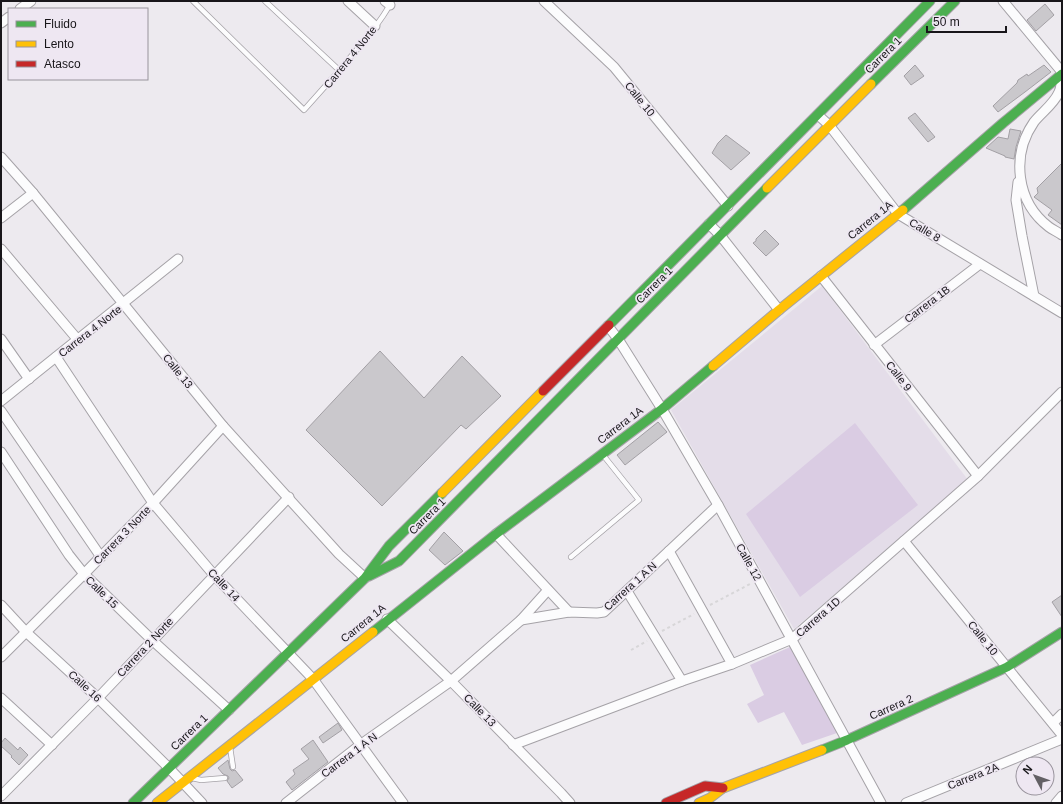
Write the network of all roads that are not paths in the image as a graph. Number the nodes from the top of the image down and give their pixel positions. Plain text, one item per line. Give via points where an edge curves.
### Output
1 (31, 1) edge
2 (193, 1) edge
3 (265, 1) edge
4 (348, 1) edge
5 (544, 1) edge
6 (930, 1) edge
7 (955, 1) edge
8 (1003, 1) edge
9 (389, 2) edge
10 (21, 8) edge
11 (375, 26) junction
12 (340, 71) junction
13 (1062, 73) edge
14 (1062, 80) edge
15 (818, 115) junction
16 (829, 125) junction
17 (1, 157) edge
18 (1019, 170) junction
19 (34, 193) junction
20 (728, 206) junction
21 (898, 214) junction
22 (1, 218) edge
23 (710, 224) junction
24 (720, 235) junction
25 (1062, 235) edge
26 (1, 249) edge
27 (178, 260) dead end
28 (980, 264) junction
29 (821, 276) junction
30 (1034, 296) junction
31 (124, 304) junction
32 (779, 310) junction
33 (1062, 313) edge
34 (608, 326) junction
35 (1, 339) edge
36 (618, 339) junction
37 (78, 340) junction
38 (874, 345) junction
39 (56, 357) junction
40 (29, 379) junction
41 (1062, 392) edge
42 (1, 401) edge
43 (662, 409) junction
44 (1, 411) edge
45 (223, 426) junction
46 (1, 452) edge
47 (602, 454) junction
48 (978, 476) junction
49 (449, 486) junction
50 (289, 497) junction
51 (461, 498) junction
52 (153, 503) junction
53 (718, 505) junction
54 (496, 534) junction
55 (904, 541) junction
56 (668, 551) junction
57 (101, 557) junction
58 (571, 557) dead end
59 (84, 574) junction
60 (214, 575) junction
61 (365, 578) junction
62 (548, 590) junction
63 (627, 591) junction
64 (1, 605) edge
65 (569, 612) junction
66 (387, 619) junction
67 (521, 620) junction
68 (26, 632) junction
69 (1062, 632) edge
70 (792, 639) junction
71 (152, 640) junction
72 (287, 653) junction
73 (1, 657) edge
74 (732, 664) junction
75 (1007, 668) junction
76 (313, 679) junction
77 (451, 681) junction
78 (682, 681) junction
79 (1, 698) edge
80 (98, 698) junction
81 (229, 710) junction
82 (1062, 714) edge
83 (1053, 723) junction
84 (1062, 735) edge
85 (847, 740) junction
86 (1062, 740) edge
87 (52, 745) junction
88 (230, 745) junction
89 (360, 745) junction
90 (514, 745) junction
91 (233, 767) dead end
92 (169, 768) junction
93 (226, 778) dead end
94 (186, 780) junction
95 (722, 788) junction
96 (1, 796) edge
97 (1062, 796) edge
98 (133, 803) edge
99 (157, 803) edge
100 (202, 803) edge
101 (286, 803) edge
102 (403, 803) edge
103 (570, 803) edge
104 (666, 803) edge
105 (699, 803) edge
106 (881, 803) edge
107 (906, 803) edge
108 (1056, 803) edge

1 - 10 street
2 - 12 lane, Carrera 4 Norte via 304,110
3 - 12 lane
4 - 11 street
5 - 20 street, Calle 10 via 614,67
6 - 15 main road, Carrera 1
7 - 16 main road, Carrera 1
8 - 13 street
9 - 11 lane, Carrera 4 Norte via 388,9
11 - 12 lane, Carrera 4 Norte
13 - 21 main road, Carrera 1A
14 - 18 street via 1060,91 1054,101 1034,122 1025,138
15 - 16 street, Calle 8
15 - 20 main road, Carrera 1
16 - 21 street, Calle 8
16 - 24 main road, Carrera 1
17 - 19 street, Calle 13
18 - 25 street via 1022,190 1028,204 1038,217
18 - 30 street via 1016,200
19 - 22 street
19 - 31 street, Calle 13
20 - 23 main road, Carrera 1
21 - 28 street, Calle 8
21 - 29 main road, Carrera 1A
23 - 24 street
23 - 34 main road, Carrera 1
24 - 32 street
24 - 36 main road, Carrera 1
26 - 37 street
27 - 31 street, Carrera 4 Norte
28 - 30 street, Calle 8
28 - 38 street, Carrera 1B
29 - 32 main road, Carrera 1A
29 - 38 street, Calle 9
30 - 33 street, Calle 8
31 - 37 street, Carrera 4 Norte
31 - 45 street, Calle 13
32 - 43 main road, Carrera 1A
34 - 36 street, Calle 12
34 - 49 main road, Carrera 1
35 - 40 street
36 - 43 street, Calle 12
36 - 51 main road, Carrera 1
37 - 39 street, Carrera 4 Norte
38 - 48 street, Calle 9
39 - 40 street, Carrera 4 Norte
39 - 52 street, Calle 14
40 - 42 street, Carrera 4 Norte
41 - 48 street, Carrera 1D
43 - 47 main road, Carrera 1A
43 - 53 street, Calle 12
44 - 57 street
45 - 50 street, Calle 13
45 - 52 street, Carrera 3 Norte
46 - 59 street, Calle 15
47 - 54 main road, Carrera 1A
47 - 58 lane via 640,500
48 - 55 street, Carrera 1D
49 - 51 main road
49 - 61 main road, Carrera 1 via 389,546
50 - 60 street, Carrera 2 Norte
50 - 61 street, Calle 13 via 339,554
51 - 61 main road, Carrera 1 via 399,561
52 - 57 street, Carrera 3 Norte
52 - 60 street, Calle 14
53 - 56 street, Carrera 1 A N
53 - 70 street, Calle 12
54 - 62 street
54 - 66 main road, Carrera 1A
55 - 70 street, Carrera 1D
55 - 75 street, Calle 10
56 - 63 street, Carrera 1 A N
56 - 74 street
57 - 59 street, Carrera 3 Norte
59 - 68 street, Carrera 3 Norte
59 - 71 street, Calle 15
60 - 71 street, Carrera 2 Norte
60 - 72 street, Calle 14
61 - 72 main road, Carrera 1
62 - 65 street
62 - 67 street, Carrera 1 A N
63 - 65 street, Carrera 1 A N via 604,612
63 - 78 street
64 - 68 street, Calle 16
65 - 67 street, Carrera 1 A N
66 - 76 main road, Carrera 1A
66 - 77 street, Calle 13
67 - 77 street, Carrera 1 A N
68 - 73 street, Carrera 3 Norte
68 - 80 street, Calle 16
69 - 75 main road, Carrera 2
70 - 74 street, Carrera 1D
70 - 85 street, Calle 12
71 - 80 street, Carrera 2 Norte
71 - 81 street, Calle 15
72 - 76 street, Calle 14
72 - 81 main road, Carrera 1
74 - 78 street, Carrera 1D
75 - 83 street, Calle 10
75 - 85 main road, Carrera 2
76 - 88 main road, Carrera 1A
76 - 89 street, Calle 14
77 - 89 street, Carrera 1 A N
77 - 90 street, Calle 13
78 - 90 street, Carrera 1D
79 - 87 street
80 - 87 street, Carrera 2 Norte
80 - 92 street, Calle 16
81 - 92 main road, Carrera 1
82 - 83 street
83 - 84 street, Calle 10
85 - 95 main road, Carrera 2
85 - 106 street, Calle 12
86 - 107 street, Carrera 2A
87 - 96 street, Carrera 2 Norte
88 - 91 lane
88 - 94 main road, Carrera 1A
89 - 101 street, Carrera 1 A N
89 - 102 street, Calle 14
90 - 103 street, Calle 13
92 - 94 street, Calle 16
92 - 98 main road, Carrera 1
93 - 94 lane
94 - 99 main road
94 - 100 street, Calle 16
95 - 104 main road, Carrera 2 via 705,786
95 - 105 main road, Carrera 2
97 - 108 street

